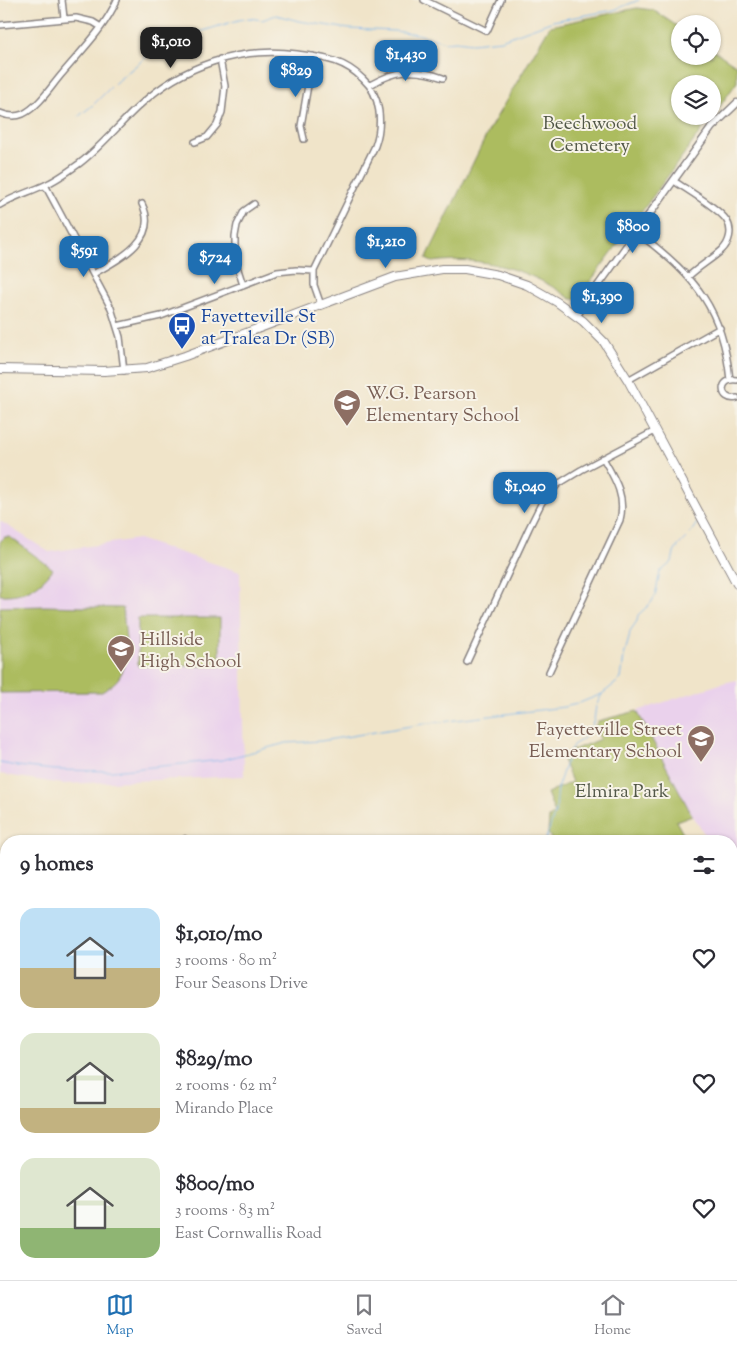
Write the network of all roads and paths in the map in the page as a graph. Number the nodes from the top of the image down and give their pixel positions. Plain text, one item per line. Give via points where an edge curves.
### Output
1 (62, 0) edge
2 (117, 0) edge
3 (424, 0) edge
4 (501, 0) edge
5 (64, 18) junction
6 (0, 25) edge
7 (102, 27) junction
8 (313, 56) junction
9 (220, 59) junction
10 (443, 78) dead end
11 (370, 85) junction
12 (737, 103) edge
13 (0, 114) edge
14 (304, 139) dead end
15 (195, 142) dead end
16 (674, 180) junction
17 (45, 185) junction
18 (142, 204) dead end
19 (254, 204) dead end
20 (0, 205) edge
21 (638, 230) junction
22 (314, 271) junction
23 (93, 274) junction
24 (688, 277) junction
25 (243, 285) junction
26 (321, 305) junction
27 (577, 315) junction
28 (118, 326) junction
29 (720, 328) junction
30 (0, 368) edge
31 (124, 370) junction
32 (628, 380) junction
33 (730, 380) junction
34 (737, 380) edge
35 (737, 398) edge
36 (655, 431) junction
37 (604, 458) junction
38 (737, 584) edge
39 (467, 662) dead end
40 (549, 672) dead end

1 - 5 street
2 - 7 street
3 - 4 street via 486,31
5 - 6 street
5 - 7 street via 84,18
7 - 13 street via 34,106 19,115
8 - 9 street via 270,52
8 - 11 street via 345,64
8 - 14 street via 301,126
9 - 15 street via 225,86 222,112 207,137
9 - 17 street via 164,85 82,161
10 - 11 street via 406,71 383,77
11 - 22 street via 378,108 380,124 377,139
12 - 16 street via 712,127
16 - 21 street
16 - 24 street via 720,214 730,228 722,250
17 - 20 street
17 - 23 street
18 - 23 street via 146,222 138,242 120,259
19 - 25 street via 241,215 235,236 235,260
21 - 24 street
21 - 27 street
22 - 25 street via 283,271
22 - 26 street via 314,285
23 - 28 street
24 - 29 street via 710,306
25 - 28 street via 161,316
26 - 27 main road via 395,277 424,271 465,269 527,285
26 - 31 main road via 153,366
27 - 32 main road via 604,342
28 - 31 street
29 - 32 street
29 - 33 street
30 - 31 main road
32 - 36 main road
33 - 34 street
33 - 35 street via 723,387 723,392 726,397
36 - 37 street
36 - 38 main road
37 - 39 street via 558,484 542,502
37 - 40 street via 621,493 620,520

